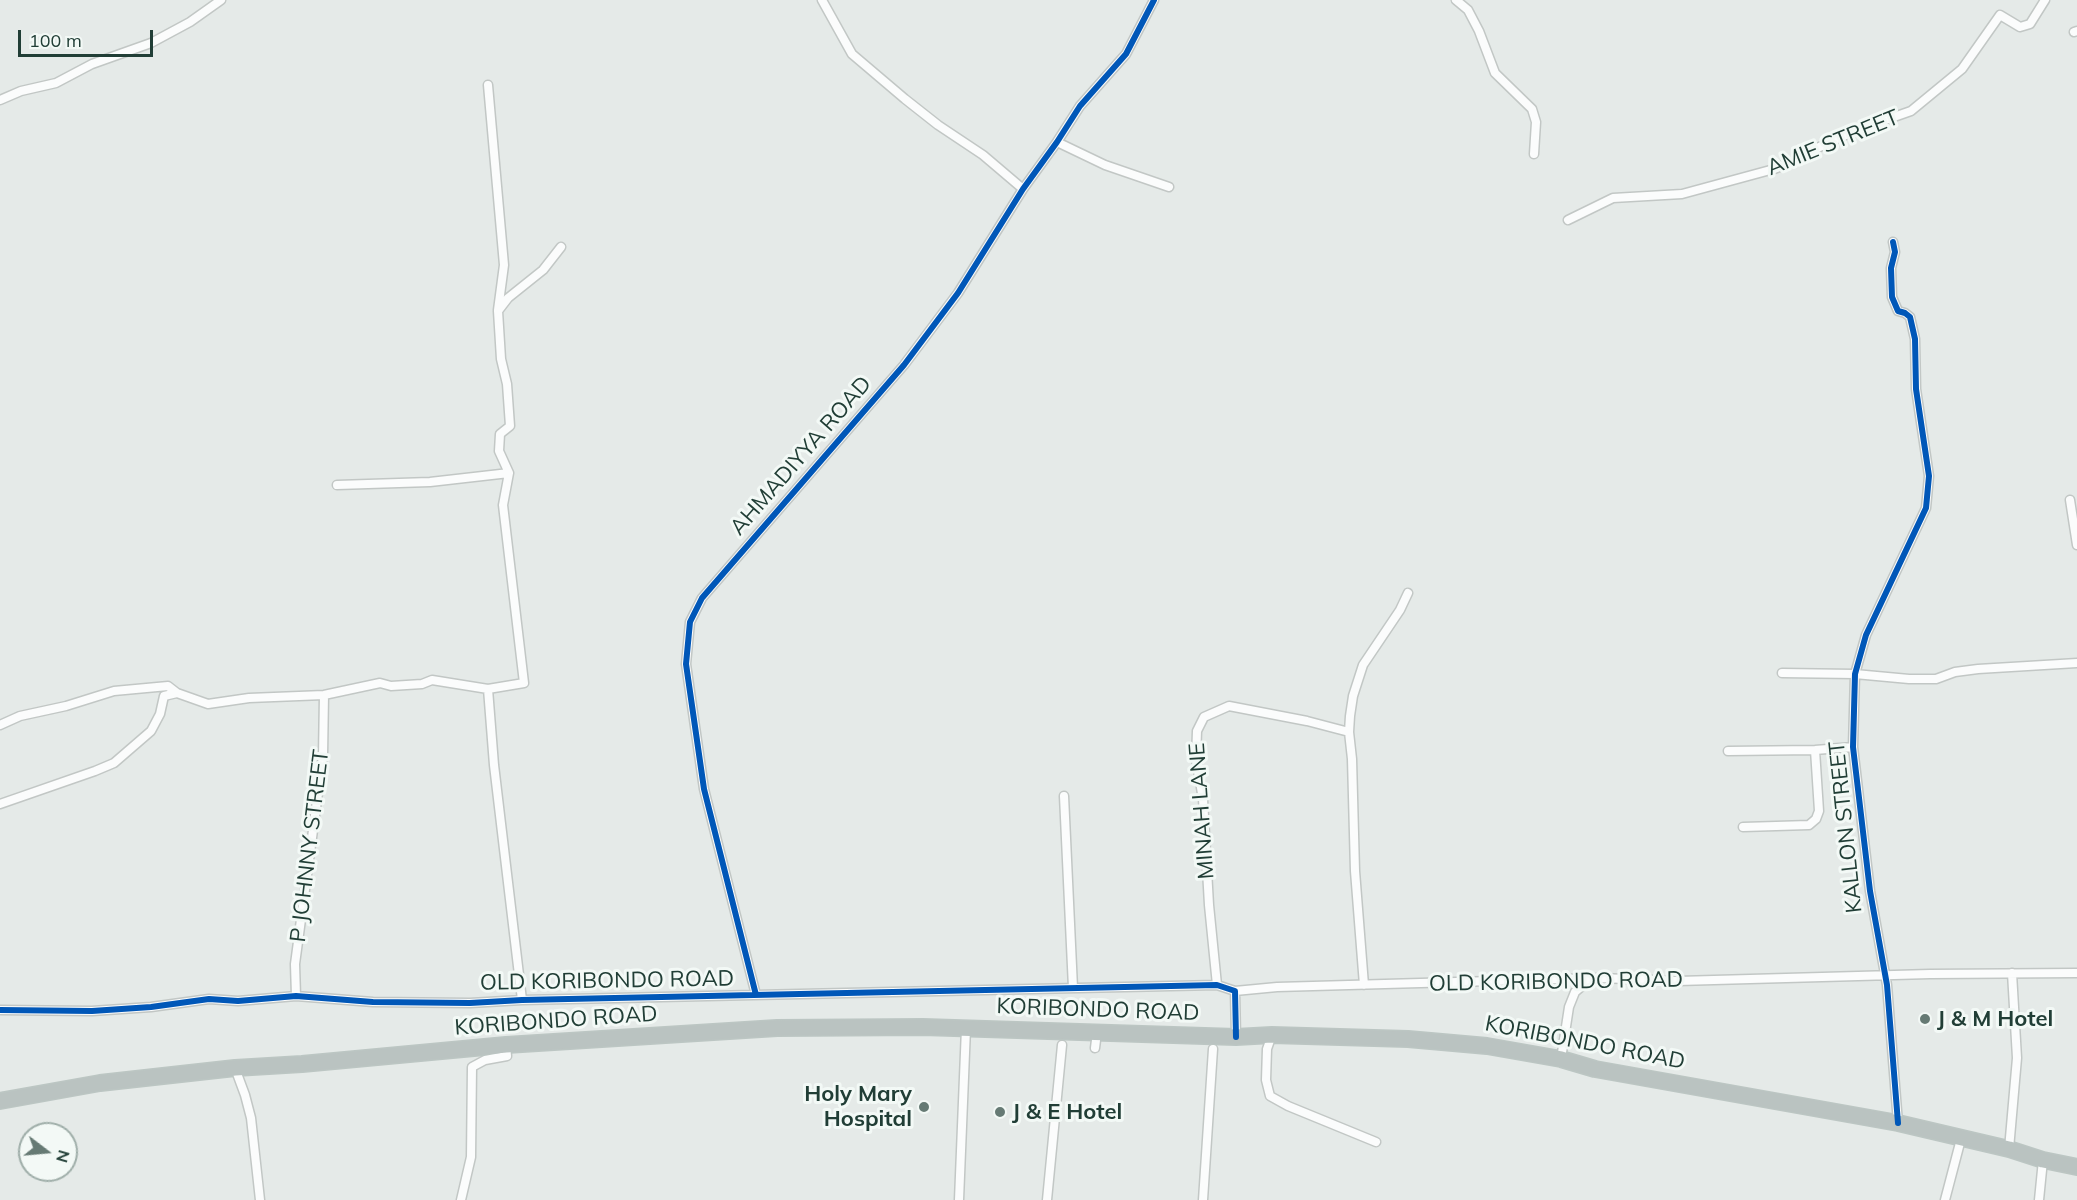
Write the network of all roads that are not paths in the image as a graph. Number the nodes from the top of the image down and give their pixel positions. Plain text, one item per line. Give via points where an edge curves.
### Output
1 (221, 0) edge
2 (822, 0) edge
3 (1154, 0) edge
4 (1456, 0) edge
5 (2044, 0) edge
6 (488, 85) dead end
7 (0, 100) edge
8 (1057, 142) junction
9 (1534, 154) dead end
10 (1169, 187) dead end
11 (1023, 189) junction
12 (1568, 220) dead end
13 (1893, 242) dead end
14 (561, 247) dead end
15 (498, 311) junction
16 (509, 473) junction
17 (337, 485) dead end
18 (2070, 500) dead end
19 (2077, 544) edge
20 (1408, 593) dead end
21 (2077, 663) edge
22 (1782, 673) dead end
23 (1855, 674) junction
24 (488, 689) junction
25 (177, 693) junction
26 (324, 696) junction
27 (0, 725) edge
28 (1349, 732) junction
29 (1853, 747) junction
30 (1815, 750) junction
31 (1728, 751) dead end
32 (1064, 796) dead end
33 (0, 804) edge
34 (1743, 826) dead end
35 (2077, 973) edge
36 (2012, 974) junction
37 (1881, 975) junction
38 (1600, 978) junction
39 (1217, 985) junction
40 (1364, 985) junction
41 (1073, 988) junction
42 (1235, 991) junction
43 (756, 995) junction
44 (296, 996) junction
45 (522, 1000) junction
46 (0, 1010) edge
47 (966, 1028) junction
48 (1097, 1032) junction
49 (1272, 1035) junction
50 (1236, 1037) junction
51 (506, 1045) junction
52 (1062, 1045) dead end
53 (1095, 1048) dead end
54 (1214, 1049) dead end
55 (1561, 1059) junction
56 (235, 1068) junction
57 (0, 1101) edge
58 (1898, 1124) junction
59 (1961, 1139) junction
60 (1376, 1142) dead end
61 (2009, 1149) junction
62 (2043, 1160) junction
63 (2077, 1167) edge
64 (260, 1200) edge
65 (460, 1200) edge
66 (959, 1200) edge
67 (1047, 1200) edge
68 (1203, 1200) edge
69 (1945, 1200) edge
70 (2039, 1200) edge

1 - 7 street via 151,43 92,64 56,83
2 - 11 street via 852,54 913,106 983,155
3 - 8 street, AHMADIYYA ROAD via 1126,54 1080,106
4 - 9 street via 1474,20 1495,73 1532,109 1536,122
5 - 12 street, AMIE STREET via 2030,24 2020,27 2000,15 1962,69 1911,111 1854,131 1774,169 1682,194 1613,198
6 - 15 street via 504,264
8 - 10 street via 1105,165
8 - 11 street, AHMADIYYA ROAD
11 - 43 street, AHMADIYYA ROAD via 958,293 904,364 702,597 690,622 686,664 704,789
13 - 23 street, KALLON STREET via 1892,297 1898,311 1910,317 1915,339 1916,389 1929,476 1926,508 1866,635
14 - 15 street via 543,270
15 - 16 street via 510,426 500,434 499,451
16 - 17 street via 430,482
16 - 24 street via 503,505 524,683
18 - 19 street
20 - 28 street via 1364,665 1353,696
21 - 23 street via 1978,669 1935,679
22 - 23 street
23 - 29 street, KALLON STREET
24 - 26 street via 432,680 390,686 380,683
24 - 45 street
25 - 26 street via 208,704
25 - 27 street via 168,686 114,692 20,716
25 - 33 street via 164,696 151,732 114,763
26 - 44 street, P JOHNNY STREET via 323,756 295,964
28 - 39 street, MINAH LANE via 1229,706 1204,717 1197,731 1196,759 1203,799
28 - 40 street
29 - 30 street
29 - 37 street, KALLON STREET
30 - 31 street
30 - 34 street via 1819,811 1816,819 1809,825
32 - 41 street
35 - 36 street, OLD KORIBONDO ROAD
36 - 37 street, OLD KORIBONDO ROAD
36 - 61 street via 2017,1058
37 - 38 street, OLD KORIBONDO ROAD via 1678,981
37 - 58 street, KALLON STREET via 1888,994
38 - 40 street, OLD KORIBONDO ROAD
38 - 55 street via 1588,981 1575,992
39 - 41 street, OLD KORIBONDO ROAD
39 - 42 street, OLD KORIBONDO ROAD
40 - 42 street, OLD KORIBONDO ROAD
41 - 43 street, OLD KORIBONDO ROAD
42 - 50 street
43 - 45 street, OLD KORIBONDO ROAD
44 - 45 street, OLD KORIBONDO ROAD via 373,1002
44 - 46 street, OLD KORIBONDO ROAD via 209,999 92,1011
47 - 48 highway, KORIBONDO ROAD
47 - 51 highway, KORIBONDO ROAD via 777,1028
47 - 66 street
48 - 50 highway, KORIBONDO ROAD
48 - 53 street
49 - 50 highway, KORIBONDO ROAD
49 - 55 highway, KORIBONDO ROAD via 1408,1039 1487,1046
49 - 60 street via 1267,1049 1270,1096
51 - 56 highway, KORIBONDO ROAD
51 - 65 street via 507,1056 472,1067 471,1157
52 - 67 street
54 - 68 street
55 - 58 highway, KORIBONDO ROAD via 1595,1069
56 - 57 highway, KORIBONDO ROAD via 100,1083
56 - 64 street via 250,1118
58 - 59 highway, KORIBONDO ROAD
59 - 61 highway, KORIBONDO ROAD
59 - 69 street
61 - 62 highway, KORIBONDO ROAD
62 - 63 highway, KORIBONDO ROAD
62 - 70 street

